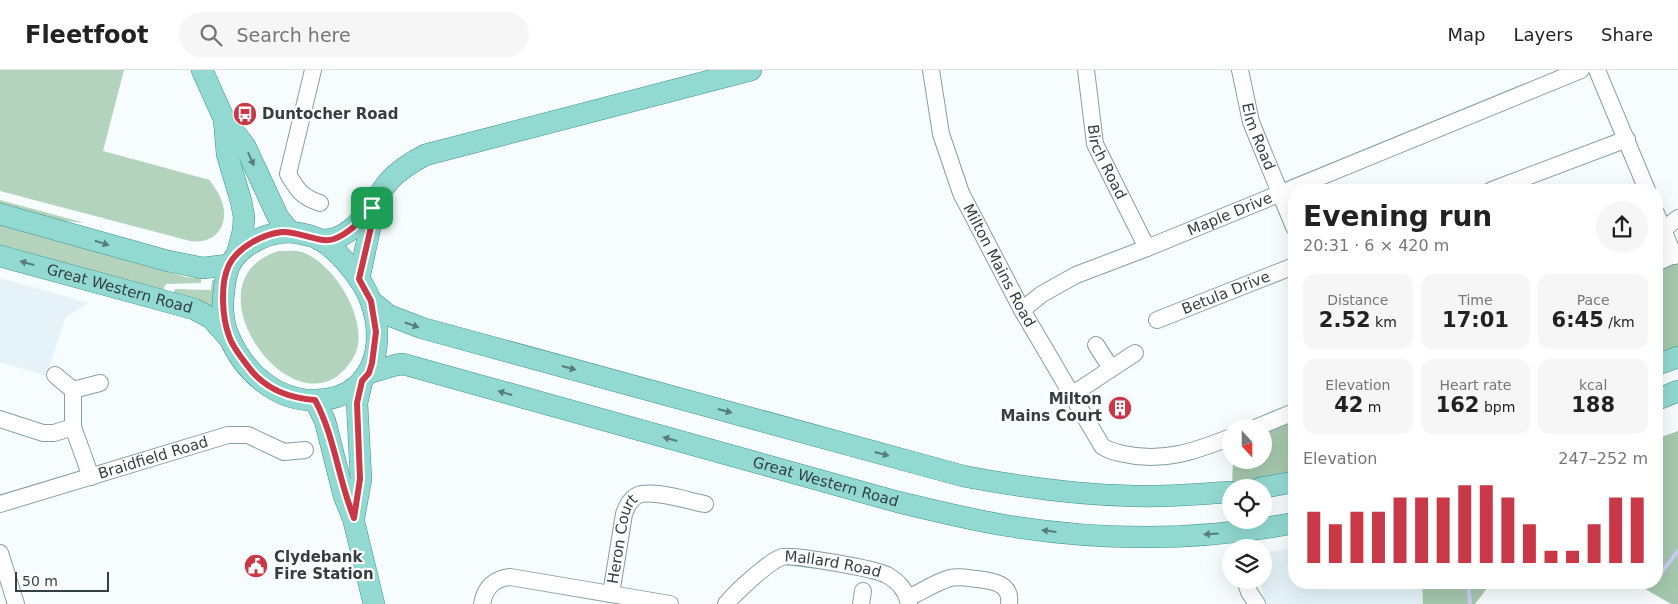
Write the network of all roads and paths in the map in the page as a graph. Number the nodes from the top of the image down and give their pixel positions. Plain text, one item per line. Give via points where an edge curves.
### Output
1 (202, 70) edge
2 (314, 70) edge
3 (751, 70) edge
4 (931, 70) edge
5 (1086, 70) edge
6 (1240, 70) edge
7 (1581, 70) edge
8 (1597, 70) edge
9 (696, 78) edge
10 (224, 119) junction
11 (1626, 139) junction
12 (1304, 184) edge
13 (1508, 184) edge
14 (1645, 184) edge
15 (1288, 191) edge
16 (1280, 194) junction
17 (320, 203) dead end
18 (372, 208) junction
19 (1288, 213) edge
20 (0, 214) edge
21 (1678, 218) edge
22 (1663, 230) joint
23 (290, 232) junction
24 (320, 240) junction
25 (1147, 248) junction
26 (1676, 255) edge
27 (0, 256) edge
28 (233, 259) junction
29 (1663, 260) edge
30 (1288, 268) edge
31 (359, 279) junction
32 (371, 301) junction
33 (1022, 310) junction
34 (1157, 320) dead end
35 (229, 338) junction
36 (1096, 345) dead end
37 (1135, 353) dead end
38 (1678, 357) edge
39 (1663, 362) edge
40 (1111, 368) junction
41 (55, 375) dead end
42 (366, 377) junction
43 (100, 383) dead end
44 (73, 390) junction
45 (1678, 391) edge
46 (1073, 394) junction
47 (1663, 397) edge
48 (315, 400) junction
49 (1288, 414) edge
50 (0, 419) edge
51 (1272, 421) edge
52 (73, 427) junction
53 (1222, 441) edge
54 (305, 450) dead end
55 (91, 477) junction
56 (1288, 483) edge
57 (1272, 486) edge
58 (1222, 492) edge
59 (0, 504) edge
60 (705, 504) dead end
61 (354, 518) junction
62 (1288, 524) edge
63 (0, 553) edge
64 (1248, 589) edge
65 (610, 594) junction
66 (908, 601) edge
67 (16, 604) edge
68 (374, 604) edge
69 (482, 604) edge
70 (670, 604) edge
71 (726, 604) edge
72 (1009, 604) edge
73 (1257, 604) edge

1 - 10 main road
2 - 17 street via 288,174 303,196
3 - 9 main road
4 - 33 street, Milton Mains Road via 941,134 961,192
5 - 25 street, Birch Road via 1095,144
6 - 16 street, Elm Road via 1251,122
7 - 12 street, Maple Drive
8 - 11 street
9 - 18 main road via 425,155 391,178
10 -> 23 main road via 245,146 278,217
10 - 28 main road via 227,154 244,217 243,231
11 - 13 street
11 - 14 street
15 - 16 street, Maple Drive
16 - 19 street, Elm Road
16 - 25 street, Maple Drive
18 - 24 main road via 342,235
18 - 31 main road via 372,223
20 -> 28 main road via 203,268
21 - 22 street
22 - 26 street
23 - 24 main road
23 - 28 main road via 261,238
24 - 31 main road
25 - 33 street, Maple Drive via 1076,275 1042,294
26 - 29 street
35 -> 27 main road, Great Western Road via 211,318 194,309
28 - 35 main road via 223,297
30 - 34 street, Betula Drive
31 - 32 main road
32 - 42 main road via 376,321 375,353
32 -> 58 main road via 388,315 422,328 963,476 1083,494 1136,496
33 - 46 street, Milton Mains Road
35 - 48 main road via 250,370 269,387 291,397
36 - 40 street
37 - 40 street
38 - 39 main road
40 - 46 street
41 - 44 street
42 - 48 main road via 339,396
42 - 61 main road via 357,403 360,479
62 -> 42 main road, Great Western Road via 1168,537 1102,536 1010,526 898,502 403,364
43 - 44 street
44 - 52 street
45 - 47 main road
46 - 53 street, Milton Mains Road via 1102,446 1108,450 1154,458 1199,450
48 - 61 main road via 325,421 344,496
49 - 51 street
50 - 52 street via 43,433
52 - 55 street
54 - 55 street, Braidfield Road via 284,452 248,435 228,434
55 - 59 street, Braidfield Road
56 - 57 main road
60 - 65 street, Heron Court via 655,494 638,495 632,500 624,514
61 - 68 main road
63 - 67 street
64 - 73 street
65 - 69 street via 510,577 488,586
65 - 70 street
66 - 71 street, Mallard Road via 904,589 884,574 788,556 774,561
66 - 72 street via 939,582 960,577 996,582 1007,592

